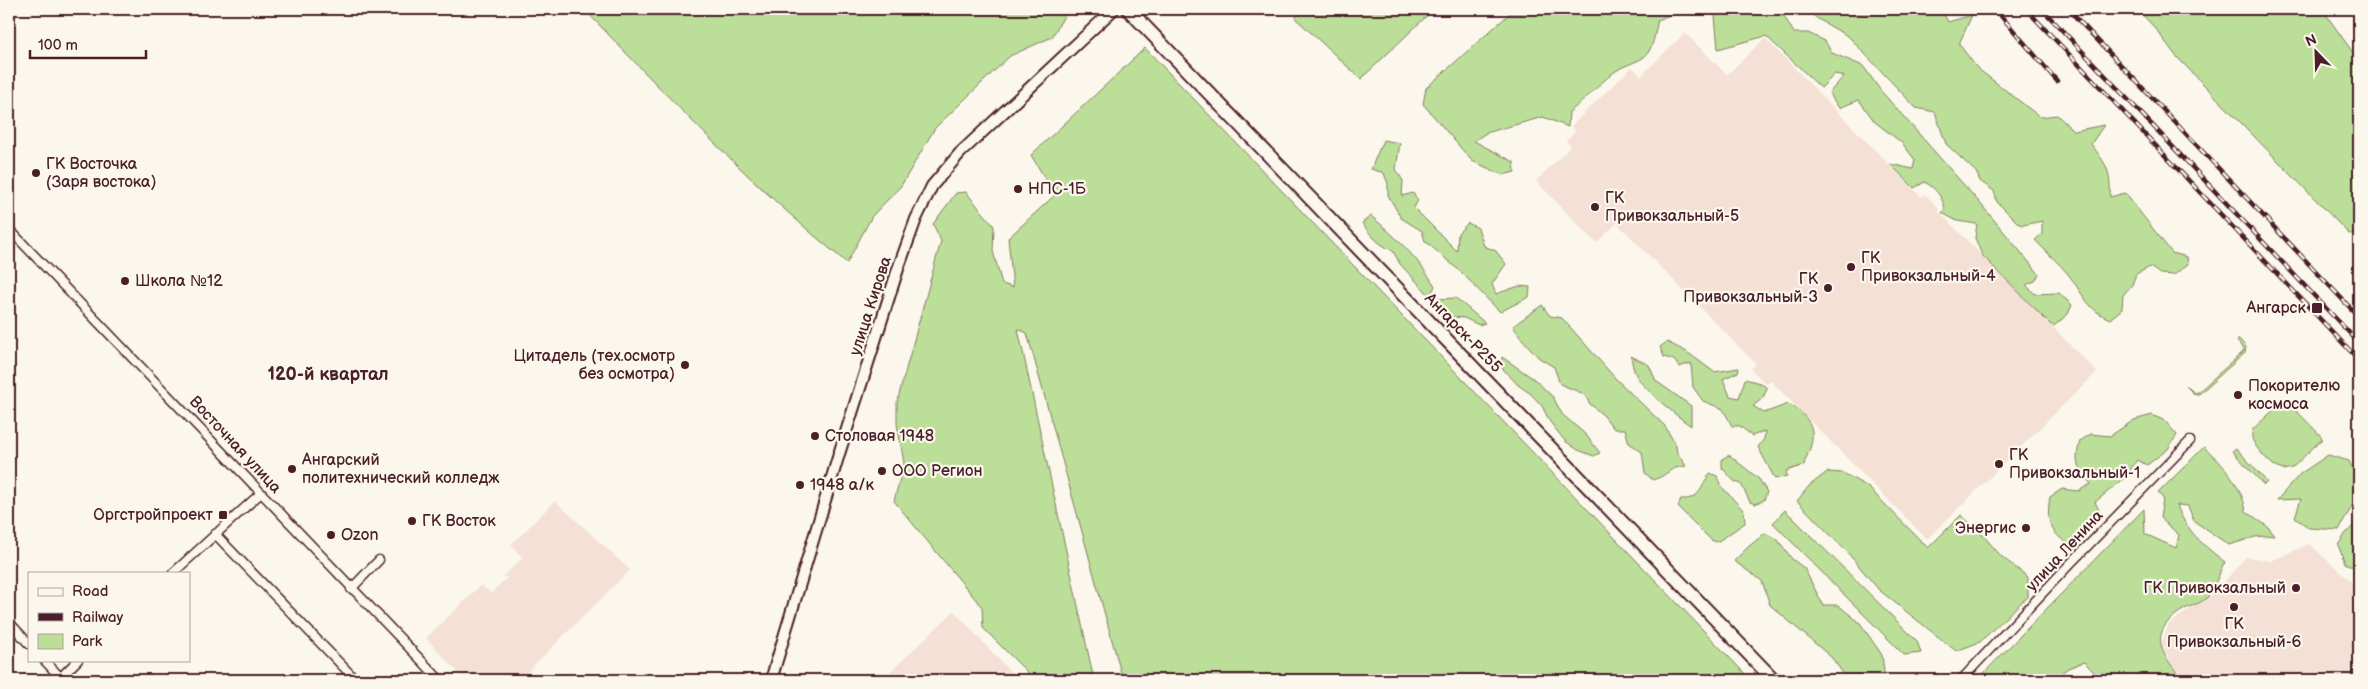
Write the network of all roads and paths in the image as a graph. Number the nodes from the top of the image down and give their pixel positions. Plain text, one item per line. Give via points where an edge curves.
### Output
1 (1114, 9) edge
2 (1128, 9) edge
3 (9, 229) edge
4 (2190, 441) dead end
5 (261, 493) junction
6 (215, 534) junction
7 (379, 560) dead end
8 (174, 572) edge
9 (351, 589) junction
10 (9, 622) edge
11 (28, 643) edge
12 (46, 662) edge
13 (76, 662) edge
14 (1770, 676) edge
15 (60, 679) edge
16 (356, 680) edge
17 (440, 680) edge
18 (771, 680) edge
19 (1961, 680) edge

1 - 18 street, улица Кирова via 960,153 932,186 898,269
2 - 14 main road, Ангарск-Р255
3 - 5 street, Восточная улица
4 - 19 street, улица Ленина
5 - 6 street
5 - 9 street, Восточная улица
6 - 8 street
6 - 16 street
7 - 9 street
9 - 17 street, Восточная улица
10 - 11 street
12 - 15 street
13 - 15 street

